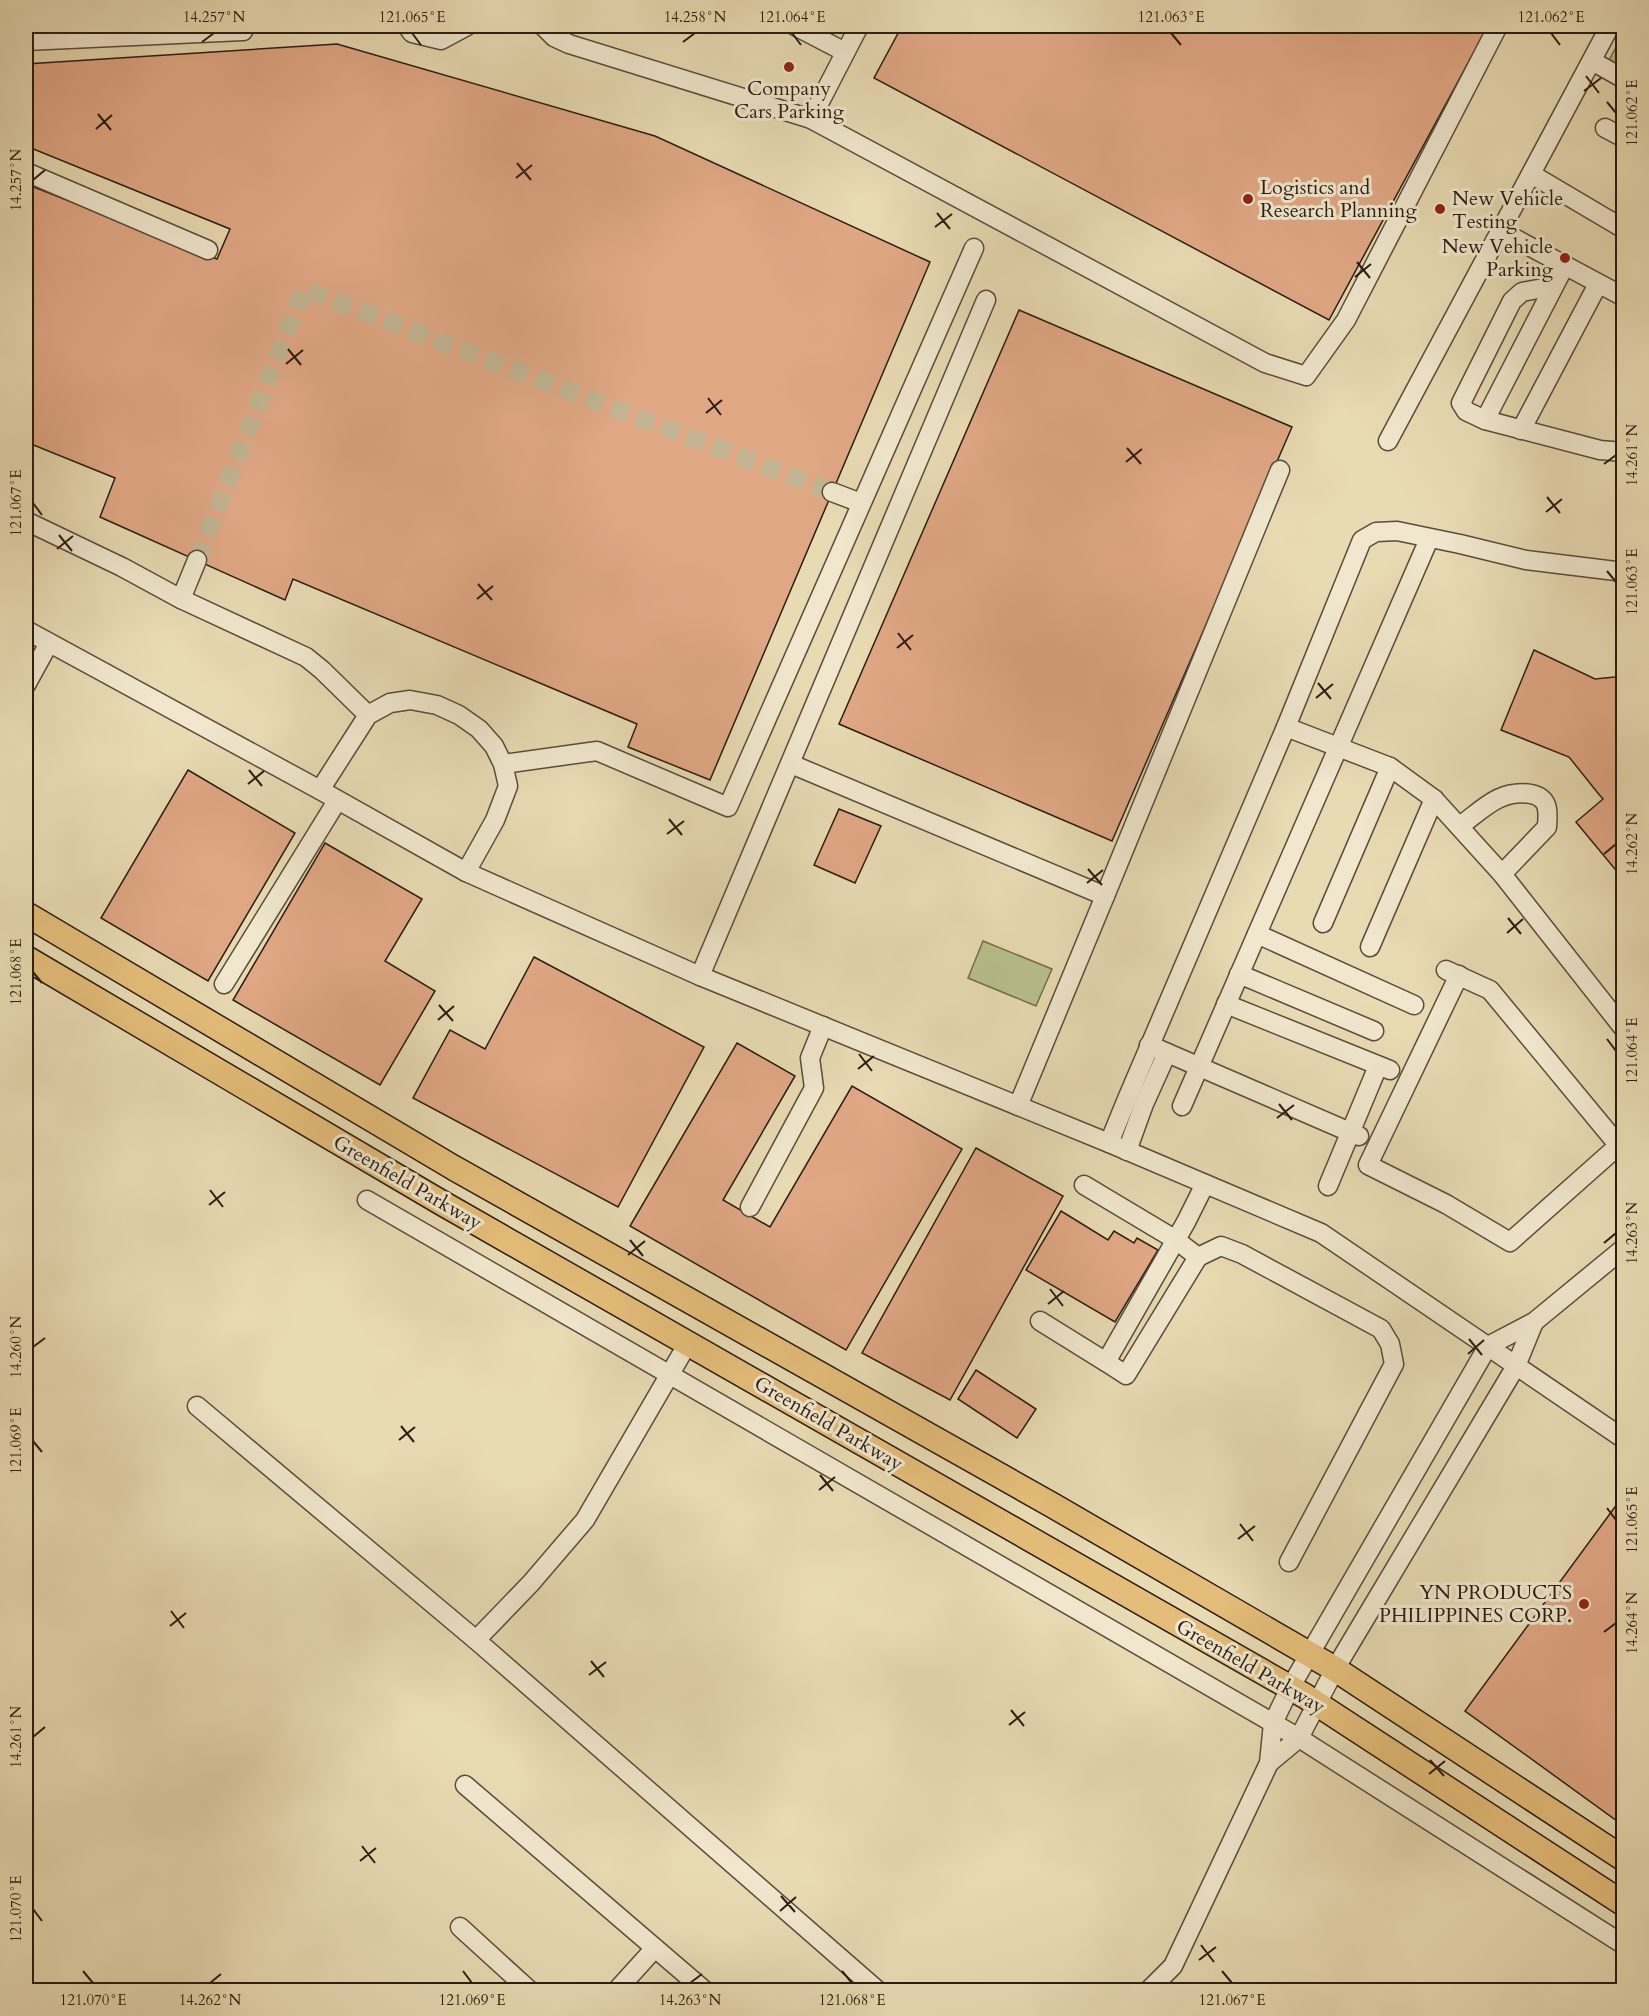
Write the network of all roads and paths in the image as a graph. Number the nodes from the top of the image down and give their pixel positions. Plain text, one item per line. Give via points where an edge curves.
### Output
1 (407, 26) edge
2 (467, 26) edge
3 (543, 26) edge
4 (795, 26) edge
5 (859, 26) edge
6 (1498, 26) edge
7 (1610, 26) edge
8 (245, 28) edge
9 (26, 41) edge
10 (845, 52) junction
11 (1592, 61) junction
12 (1623, 79) edge
13 (811, 119) junction
14 (1605, 128) dead end
15 (1623, 138) edge
16 (26, 172) edge
17 (1531, 174) junction
18 (1623, 229) edge
19 (1502, 231) junction
20 (974, 248) dead end
21 (208, 250) dead end
22 (1565, 265) junction
23 (1598, 284) junction
24 (1554, 286) junction
25 (1623, 297) edge
26 (986, 300) dead end
27 (1485, 420) junction
28 (1521, 430) junction
29 (1388, 441) dead end
30 (1623, 452) edge
31 (1280, 470) dead end
32 (832, 492) tunnel mouth
33 (861, 503) junction
34 (26, 521) edge
35 (1429, 539) junction
36 (197, 560) tunnel mouth
37 (1623, 572) edge
38 (181, 599) junction
39 (26, 630) edge
40 (49, 643) junction
41 (26, 685) edge
42 (368, 715) junction
43 (1286, 727) junction
44 (1338, 746) junction
45 (503, 764) junction
46 (791, 764) junction
47 (1390, 766) junction
48 (321, 790) junction
49 (1434, 799) junction
50 (337, 801) junction
51 (1460, 826) junction
52 (466, 872) junction
53 (1502, 874) junction
54 (1105, 896) junction
55 (26, 914) edge
56 (1323, 923) dead end
57 (1257, 934) junction
58 (1370, 947) dead end
59 (26, 958) edge
60 (1239, 974) junction
61 (700, 976) junction
62 (224, 984) dead end
63 (1226, 1004) junction
64 (1414, 1005) dead end
65 (823, 1026) junction
66 (1623, 1029) edge
67 (1374, 1031) dead end
68 (1149, 1045) junction
69 (1167, 1053) junction
70 (1199, 1068) junction
71 (1018, 1106) junction
72 (1182, 1106) dead end
73 (1355, 1134) junction
74 (1109, 1143) junction
75 (1621, 1149) edge
76 (1127, 1151) junction
77 (1205, 1184) junction
78 (1083, 1185) dead end
79 (1328, 1186) dead end
80 (367, 1200) dead end
81 (750, 1207) dead end
82 (1176, 1240) junction
83 (1623, 1248) edge
84 (1198, 1257) junction
85 (1040, 1321) dead end
86 (1534, 1322) junction
87 (688, 1343) junction
88 (1488, 1346) junction
89 (1106, 1362) junction
90 (1516, 1366) junction
91 (669, 1376) junction
92 (196, 1406) dead end
93 (1623, 1439) edge
94 (1289, 1562) dead end
95 (476, 1640) junction
96 (1310, 1654) junction
97 (1335, 1669) junction
98 (1290, 1688) junction
99 (1317, 1704) junction
100 (1273, 1723) junction
101 (1299, 1738) junction
102 (1269, 1763) junction
103 (465, 1785) dead end
104 (1623, 1859) edge
105 (1623, 1904) edge
106 (460, 1927) dead end
107 (1623, 1945) edge
108 (655, 1948) junction
109 (529, 1990) edge
110 (617, 1990) edge
111 (704, 1990) edge
112 (877, 1990) edge
113 (1149, 1990) edge

1 - 2 street via 412,33 441,40
3 - 13 street via 569,44
4 - 10 street
5 - 10 street
6 - 13 street via 1346,320 1306,376 1265,363
7 - 11 street
8 - 9 street
10 - 13 street
11 - 12 street
11 - 17 street
14 - 15 street
16 - 21 street
17 - 18 street
17 - 19 street
19 - 22 street
19 - 29 street
20 - 33 street
22 - 23 street
22 - 24 street
23 - 25 street
23 - 28 street
24 - 27 street
24 - 27 street via 1522,292 1512,302 1461,403 1466,411
26 - 46 street
27 - 28 street
28 - 30 street
31 - 54 street
32 - 33 street
33 - 45 street via 728,807 597,751
34 - 38 street
35 - 37 street via 1526,560
35 - 43 street via 1397,531 1376,532 1362,540
35 - 44 street
36 - 38 street
38 - 42 street via 306,657
39 - 40 street
40 - 41 street
40 - 48 street
42 - 45 street via 390,703 410,700 437,705 479,729
42 - 48 street
43 - 44 street
43 - 68 street
44 - 47 street
44 - 57 street
45 - 52 street via 508,786 495,820
46 - 54 street
46 - 61 street
47 - 49 street
47 - 56 street
48 - 50 street
49 - 51 street
49 - 58 street
50 - 52 street
50 - 62 street
51 - 53 street
51 - 53 street via 1510,793 1535,795 1545,801 1547,827
52 - 61 street
53 - 66 street
54 - 71 street
55 - 96 main road, Greenfield Parkway via 454,1168
57 - 60 street
57 - 64 street
59 - 87 main road, Greenfield Parkway
60 - 63 street
60 - 67 street
61 - 65 street
63 - 70 street
63 - 73 street via 1384,1068
65 - 71 street
65 - 81 street via 810,1058 814,1088
68 - 69 street
68 - 74 street
69 - 70 street
69 - 76 street
70 - 72 street
70 - 73 street
71 - 74 street
73 - 79 street
74 - 76 street
75 - 75 street via 1510,1242 1368,1165 1453,973 1490,990
76 - 77 street
77 - 82 street
77 - 88 street via 1321,1233
78 - 82 street
80 - 91 street
82 - 84 street
82 - 89 street
83 - 86 street
84 - 89 street via 1126,1376
84 - 94 street via 1221,1246 1242,1254 1381,1329 1390,1344 1394,1364
85 - 89 street
86 - 88 street
86 - 90 street
87 - 91 street
87 - 98 main road, Greenfield Parkway
88 - 90 street
88 - 96 street
90 - 93 street
90 - 97 street
91 - 95 street via 585,1520
91 - 100 street
92 - 95 street
95 - 112 street
96 - 97 main road, Greenfield Parkway
96 - 98 street
97 - 99 street
97 - 104 main road, Greenfield Parkway
98 - 99 main road, Greenfield Parkway
98 - 100 street
99 - 101 street
99 - 105 main road, Greenfield Parkway
100 - 101 street
100 - 102 street
101 - 102 street
101 - 107 street
102 - 113 street via 1173,1966
103 - 108 street
106 - 109 street
108 - 110 street
108 - 111 street

